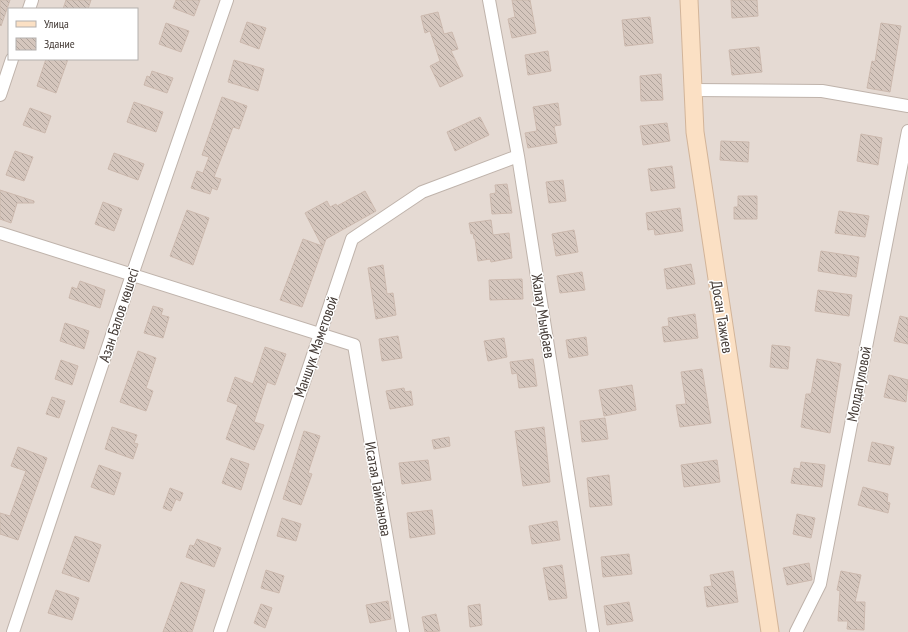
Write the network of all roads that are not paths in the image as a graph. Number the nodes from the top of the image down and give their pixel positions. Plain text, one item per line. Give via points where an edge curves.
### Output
1 (227, 0) edge
2 (489, 0) edge
3 (688, 0) edge
4 (12, 60) edge
5 (692, 90) junction
6 (0, 95) edge
7 (908, 106) edge
8 (908, 131) edge
9 (518, 156) junction
10 (0, 233) edge
11 (132, 275) junction
12 (320, 335) junction
13 (13, 632) edge
14 (220, 632) edge
15 (403, 632) edge
16 (593, 632) edge
17 (770, 632) edge
18 (796, 632) edge

1 - 11 street, Азан Балов көшесі
2 - 9 street, Жалау Мыңбаев
3 - 5 street, Досан Тажиев
4 - 6 street
5 - 7 street via 822,90
5 - 17 street, Досан Тажиев via 695,132
8 - 18 street, Молдагуловой via 820,584
9 - 12 street, Маншүк Мәметовой via 422,192 352,240
9 - 16 street, Жалау Мыңбаев
10 - 11 street
11 - 12 street
11 - 13 street, Азан Балов көшесі
12 - 14 street, Маншүк Мәметовой
12 - 15 street, Исатая Тайманова via 354,345

